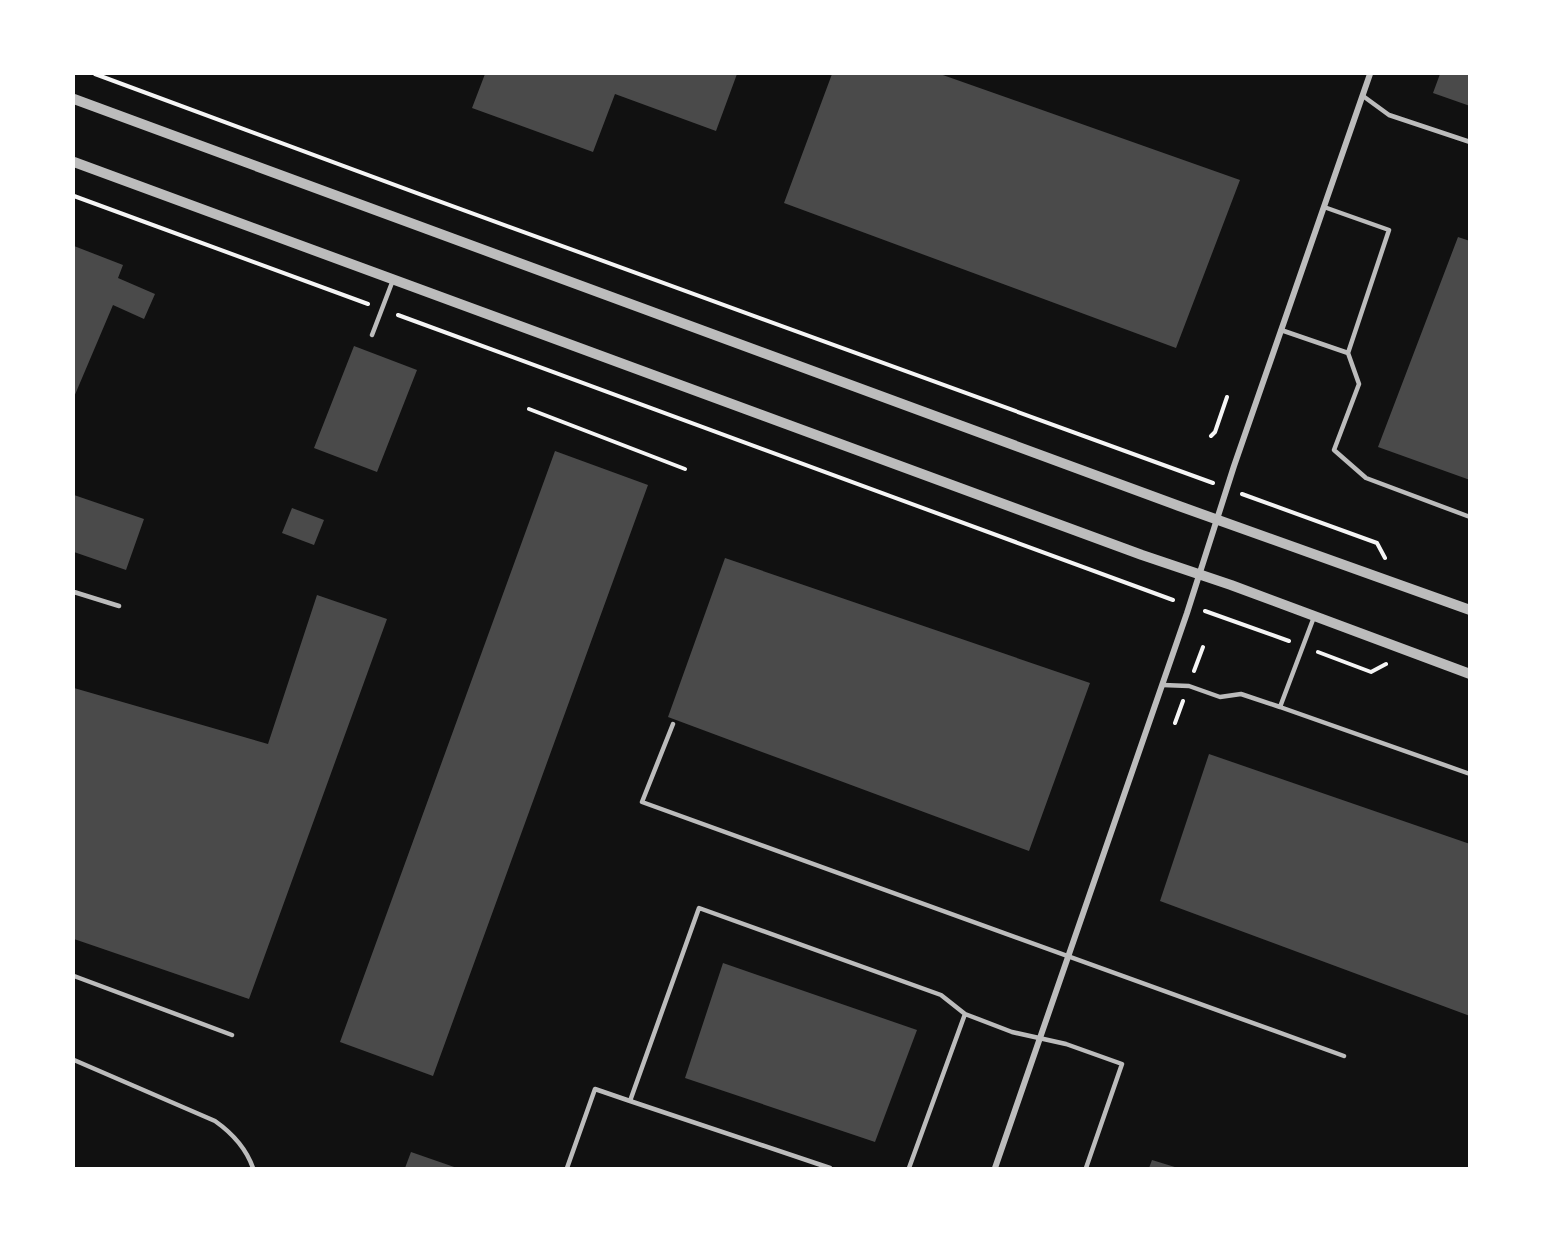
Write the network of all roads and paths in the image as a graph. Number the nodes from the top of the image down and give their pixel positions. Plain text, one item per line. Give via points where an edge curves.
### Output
1 (95, 74) edge
2 (1370, 74) edge
3 (1363, 96) junction
4 (74, 99) edge
5 (1470, 142) edge
6 (74, 162) edge
7 (74, 196) edge
8 (1324, 207) junction
9 (393, 280) junction
10 (382, 309) junction
11 (1281, 330) junction
12 (372, 335) dead end
13 (1348, 353) junction
14 (1227, 397) dead end
15 (529, 409) dead end
16 (1210, 436) dead end
17 (686, 469) dead end
18 (1183, 473) dead end
19 (1271, 504) dead end
20 (1470, 517) edge
21 (1217, 518) junction
22 (1377, 543) dead end
23 (1199, 574) junction
24 (1134, 584) dead end
25 (74, 592) edge
26 (119, 606) dead end
27 (1470, 610) edge
28 (1314, 617) junction
29 (1228, 619) dead end
30 (1289, 641) dead end
31 (1318, 652) dead end
32 (1371, 672) dead end
33 (1470, 674) edge
34 (1163, 685) junction
35 (1280, 707) junction
36 (673, 724) dead end
37 (1470, 774) edge
38 (1068, 956) junction
39 (74, 976) edge
40 (965, 1014) junction
41 (232, 1035) dead end
42 (1040, 1038) junction
43 (1344, 1056) dead end
44 (74, 1060) edge
45 (630, 1101) junction
46 (253, 1168) edge
47 (567, 1168) edge
48 (830, 1168) edge
49 (909, 1168) edge
50 (995, 1168) edge
51 (1086, 1168) edge

1 - 18 path
2 - 3 street
3 - 5 lane via 1389,115
3 - 8 street
4 - 21 street
6 - 9 street
7 - 10 path
8 - 11 street
8 - 13 lane via 1389,230
9 - 10 lane
9 - 23 street
10 - 12 lane
10 - 24 path
11 - 13 lane
11 - 21 street
13 - 20 lane via 1359,384 1334,450 1366,478
14 - 16 path
15 - 17 path
19 - 22 path
21 - 23 street
21 - 27 street
23 - 28 street
23 - 34 street
25 - 26 lane
28 - 33 street
28 - 35 lane
29 - 30 path
31 - 32 path
34 - 35 lane via 1188,686 1220,697 1242,694
34 - 38 street
35 - 37 lane
36 - 38 lane via 642,802
38 - 42 street
38 - 43 lane
39 - 41 lane
40 - 42 lane
40 - 45 lane via 941,995 699,908
40 - 49 lane
42 - 50 street
42 - 51 lane via 1122,1064
44 - 46 lane via 215,1121 233,1135
45 - 47 lane via 595,1089
45 - 48 lane

